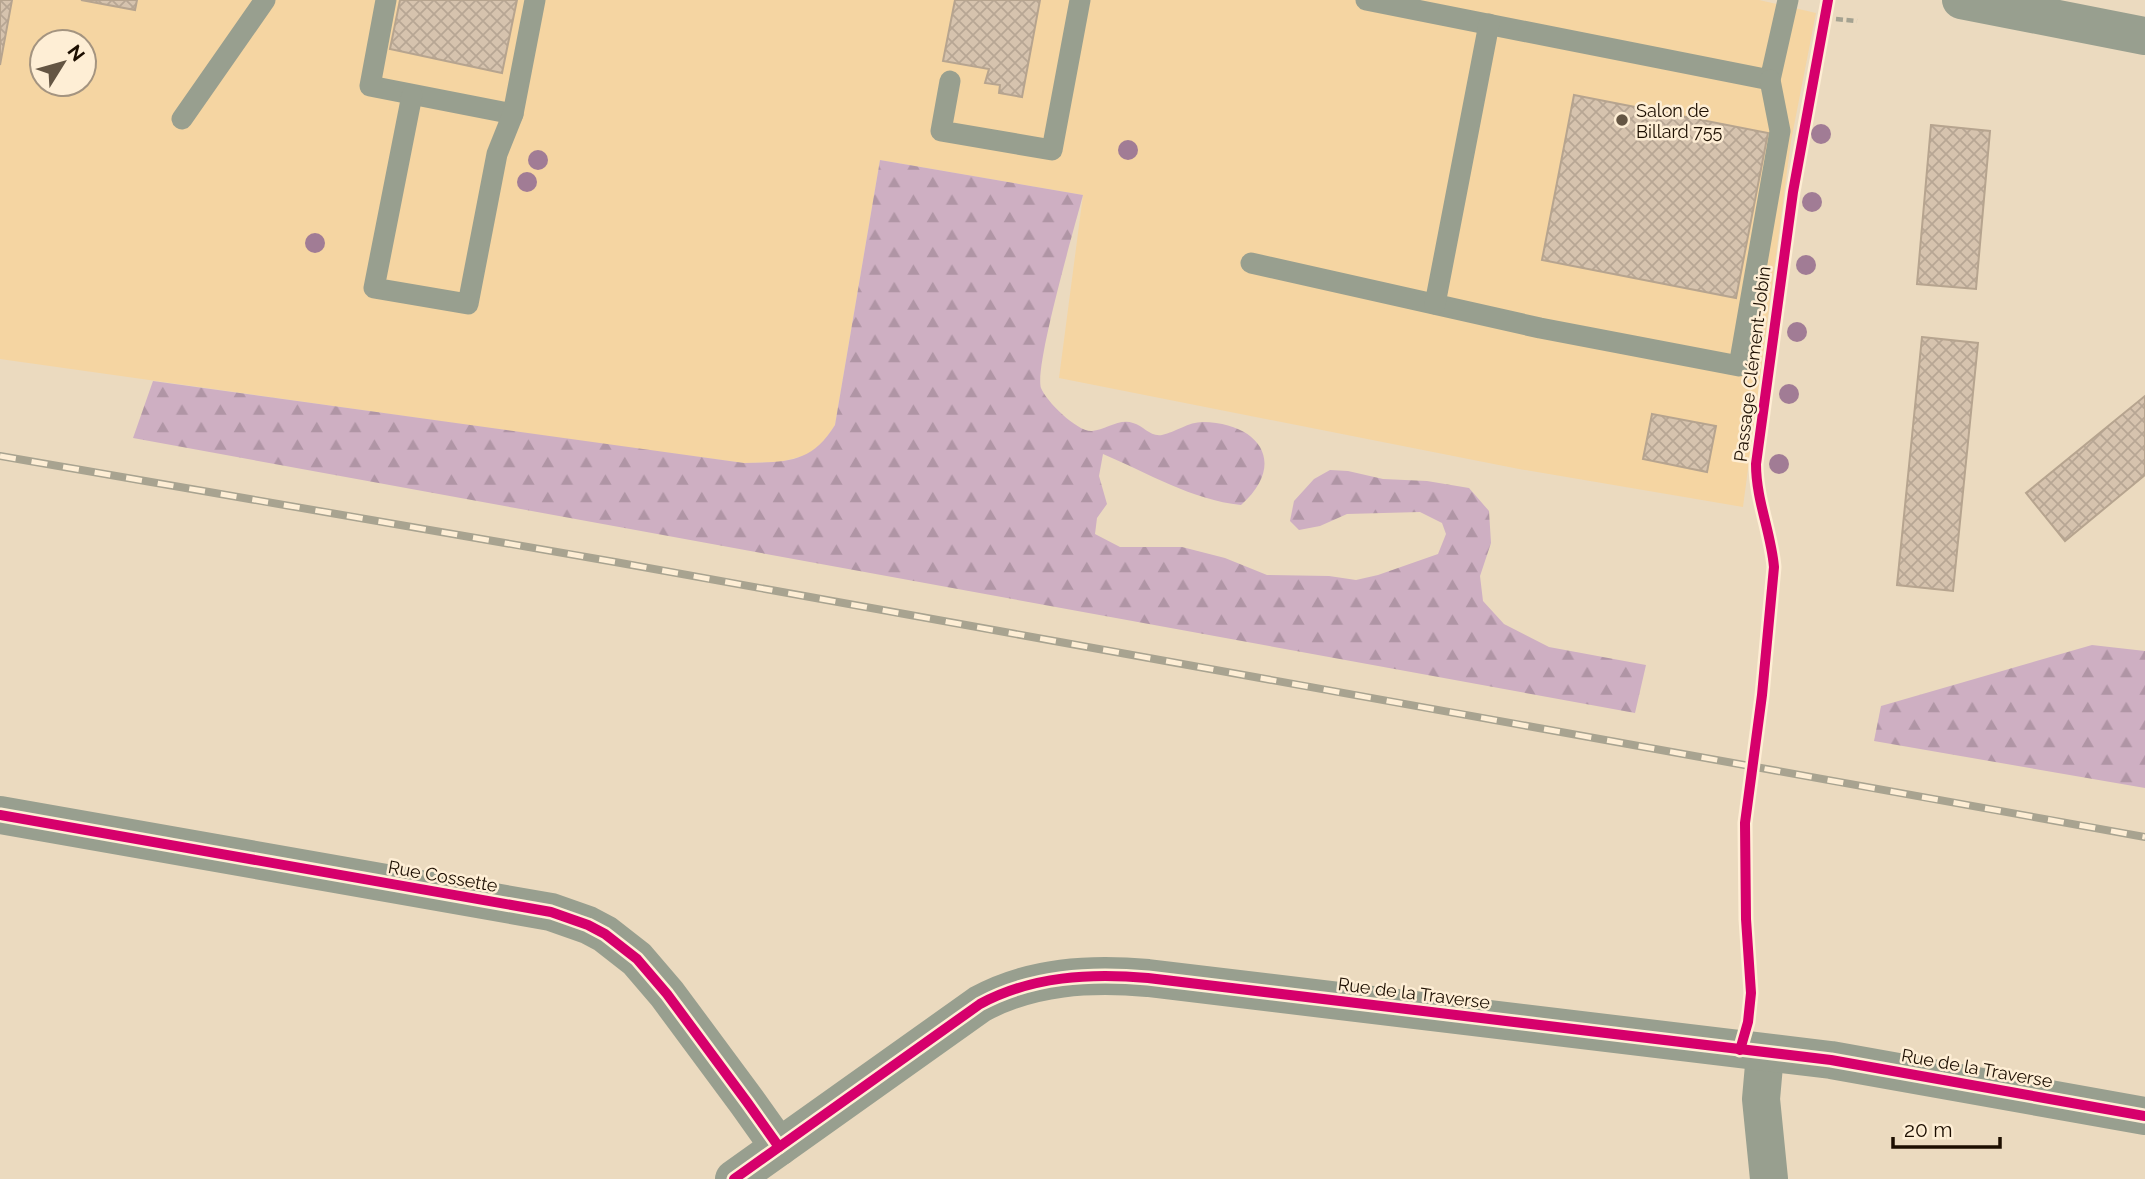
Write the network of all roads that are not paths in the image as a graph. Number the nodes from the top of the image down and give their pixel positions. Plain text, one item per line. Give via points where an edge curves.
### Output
1 (265, 0) edge
2 (386, 0) edge
3 (534, 0) edge
4 (1080, 0) edge
5 (1366, 0) edge
6 (1788, 0) edge
7 (1961, 0) edge
8 (1489, 24) junction
9 (2145, 36) edge
10 (1770, 80) junction
11 (950, 81) dead end
12 (412, 95) junction
13 (513, 114) junction
14 (183, 119) dead end
15 (1251, 263) dead end
16 (1435, 304) junction
17 (0, 815) edge
18 (1765, 1054) junction
19 (2145, 1116) edge
20 (779, 1147) junction
21 (734, 1179) edge
22 (1769, 1179) edge

1 - 14 lane
2 - 12 lane via 370,86
3 - 13 lane
4 - 11 lane via 1052,150 941,131
5 - 8 lane
6 - 10 lane
7 - 9 street
8 - 10 lane
8 - 16 lane
10 - 16 lane via 1780,131 1740,366
12 - 13 lane
12 - 13 lane via 374,288 468,304 497,154
15 - 16 lane
17 - 20 street, Rue Cossette via 551,912 589,925 622,946 651,974
18 - 19 street, Rue de la Traverse via 1831,1060
18 - 20 street, Rue de la Traverse via 1148,978 1061,978 1003,992 980,1004
18 - 22 street via 1761,1099
20 - 21 street, Rue de la Traverse

